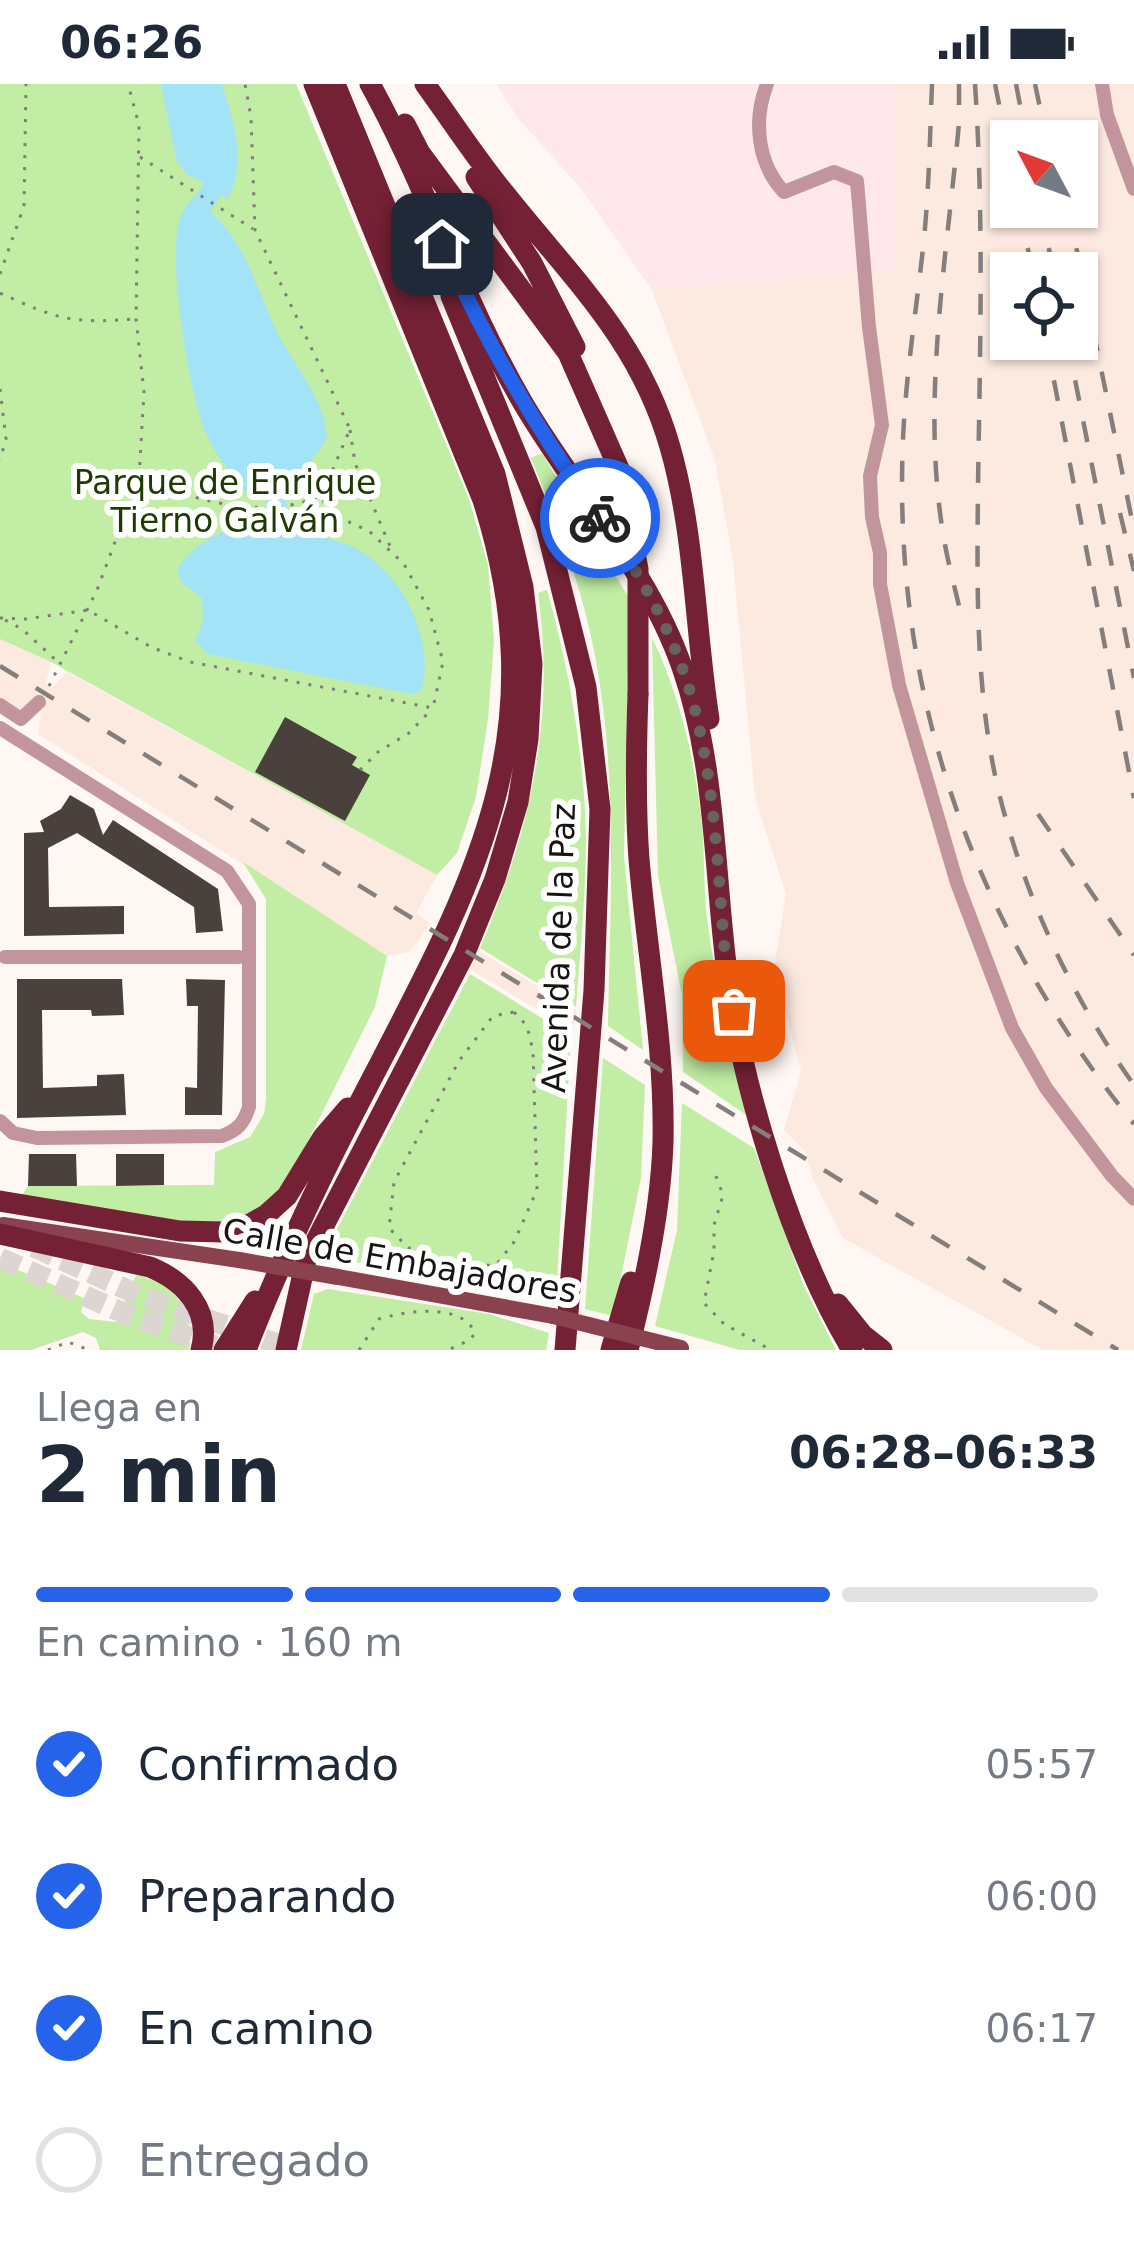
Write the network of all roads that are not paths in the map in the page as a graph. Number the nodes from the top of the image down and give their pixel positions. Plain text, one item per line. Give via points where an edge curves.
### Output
1 (314, 84) edge
2 (335, 84) edge
3 (368, 84) edge
4 (385, 84) edge
5 (422, 84) edge
6 (767, 84) edge
7 (1102, 84) edge
8 (1134, 189) edge
9 (619, 470) junction
10 (39, 702) dead end
11 (0, 705) edge
12 (0, 728) edge
13 (239, 956) dead end
14 (5, 957) dead end
15 (727, 977) junction
16 (365, 1091) junction
17 (0, 1121) edge
18 (656, 1198) junction
19 (1134, 1199) edge
20 (0, 1201) edge
21 (0, 1215) edge
22 (0, 1229) edge
23 (99, 1237) junction
24 (292, 1238) junction
25 (812, 1271) junction
26 (685, 1349) edge
27 (201, 1350) edge
28 (224, 1350) edge
29 (246, 1350) edge
30 (286, 1350) edge
31 (565, 1350) edge
32 (610, 1350) edge
33 (628, 1350) edge
34 (852, 1350) edge
35 (882, 1350) edge

1 - 16 highway, Avenida de la Paz via 483,500 511,648 508,735 485,838 456,916
2 - 30 highway via 495,474 519,565 532,664 518,802 495,879 464,955 306,1260
3 - 15 highway via 482,330 634,568 682,666 700,728
3 - 31 highway, Avenida de la Paz via 546,527 586,687 600,809 596,945
4 - 9 highway via 420,153 568,353
5 - 9 highway via 532,263 597,394
5 - 15 highway via 610,320 669,443 711,733 729,906
6 - 19 street via 758,108 760,145 784,192 834,172 857,181 883,424 870,476 880,584 899,685 957,883 1012,1028 1046,1088
7 - 8 street
9 - 18 highway, bridge via 638,569 635,777 659,1040
10 - 11 street via 21,718
12 - 17 street via 227,871 249,904 251,956 250,1106 234,1132 37,1138
13 - 14 street
15 - 25 highway via 749,1079
16 - 20 highway via 323,1137 287,1196 243,1228 179,1231
16 - 24 highway, Avenida de la Paz
18 - 32 highway
18 - 33 highway
21 - 23 main road, Calle de Embajadores
22 - 23 main road, Calle de Embajadores
22 - 27 highway via 172,1277 201,1315
23 - 26 main road, Calle de Embajadores, bridge via 553,1316
24 - 28 highway
24 - 29 highway
25 - 34 highway
25 - 35 highway

